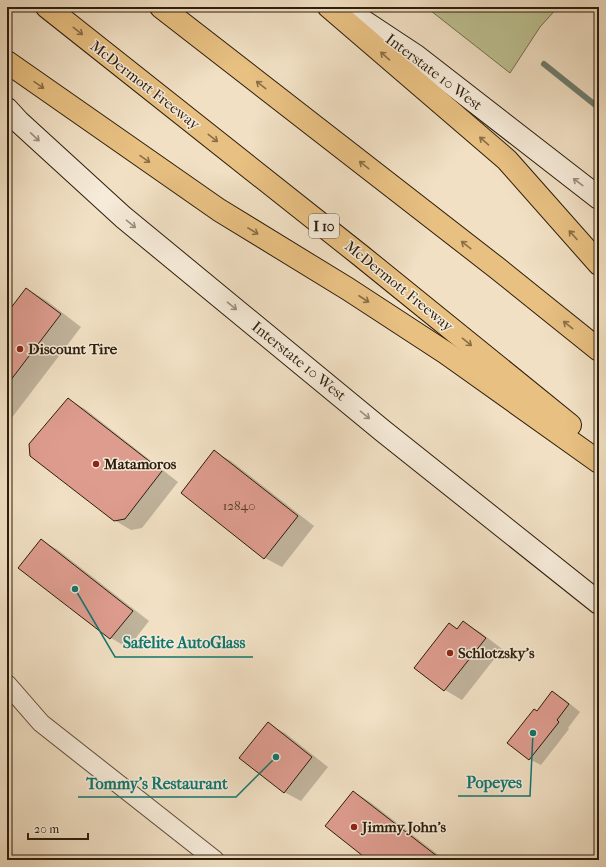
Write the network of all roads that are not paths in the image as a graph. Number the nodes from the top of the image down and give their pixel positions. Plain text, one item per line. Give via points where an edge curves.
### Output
1 (47, 7) edge
2 (161, 7) edge
3 (329, 7) edge
4 (342, 7) edge
5 (7, 62) edge
6 (7, 110) edge
7 (599, 198) edge
8 (599, 264) edge
9 (599, 350) edge
10 (599, 448) edge
11 (599, 462) edge
12 (599, 603) edge
13 (7, 684) edge
14 (215, 860) edge

1 -> 10 highway, McDermott Freeway / I 10
9 -> 2 highway
8 -> 3 highway via 507,160
7 -> 4 main road, Interstate 10 West via 416,56
5 -> 11 highway via 219,210 348,288 446,353
6 -> 12 main road, Interstate 10 West via 123,217
13 - 14 street via 41,723

